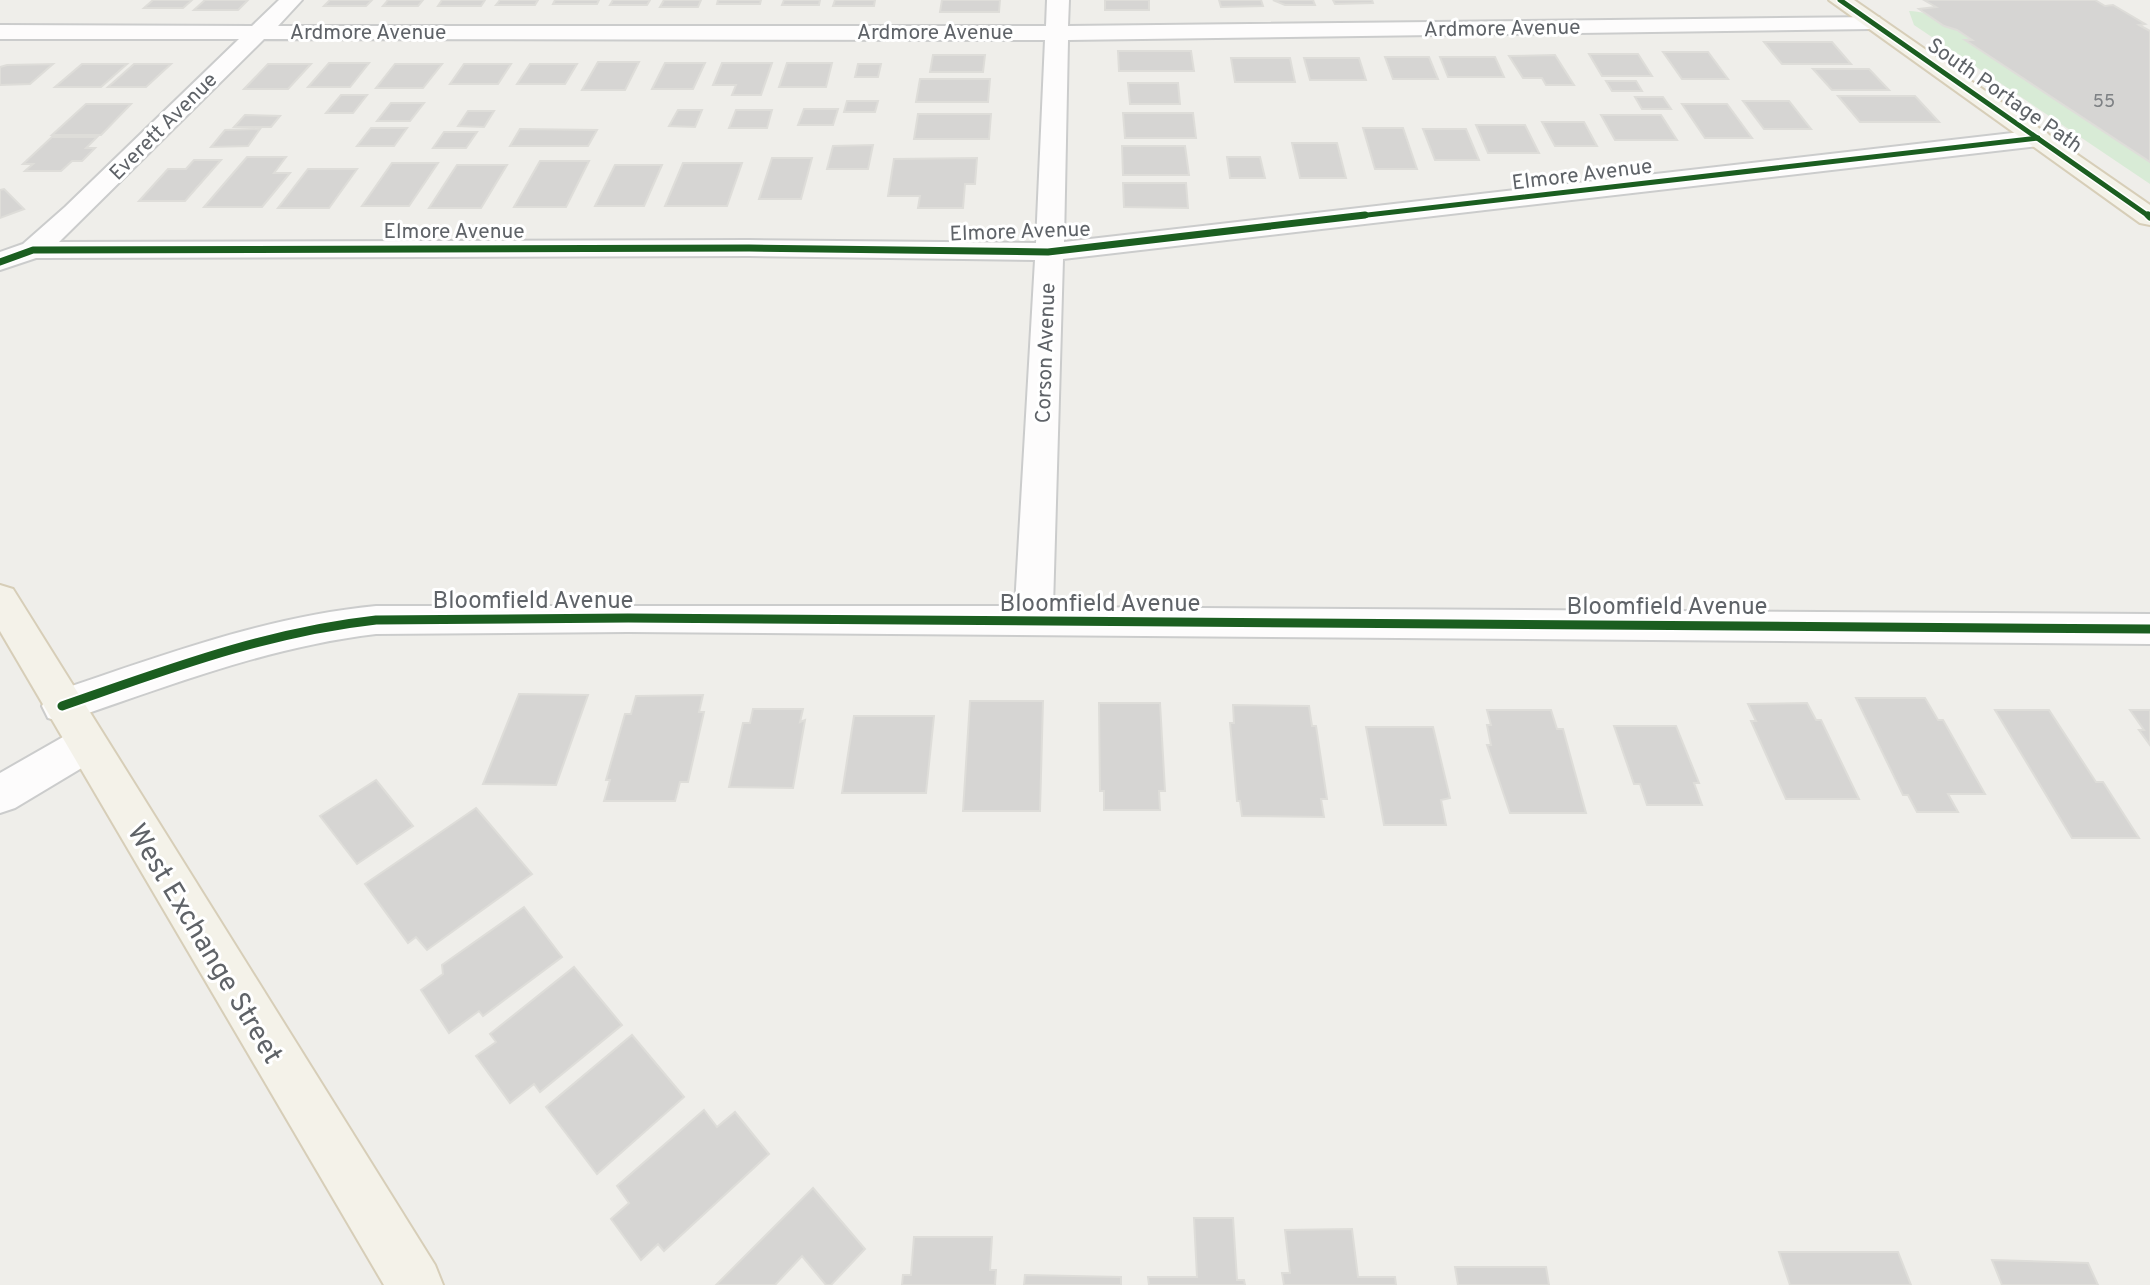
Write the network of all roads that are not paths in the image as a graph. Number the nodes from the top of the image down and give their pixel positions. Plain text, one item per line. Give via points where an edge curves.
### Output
1 (290, 0) edge
2 (1058, 0) edge
3 (1840, 0) edge
4 (1871, 22) junction
5 (0, 32) edge
6 (258, 32) junction
7 (1056, 32) junction
8 (2038, 138) junction
9 (2150, 217) edge
10 (33, 250) junction
11 (1048, 252) junction
12 (0, 262) edge
13 (0, 599) edge
14 (1033, 622) junction
15 (2150, 629) edge
16 (62, 706) junction
17 (85, 745) junction
18 (0, 795) edge
19 (415, 1285) edge

1 - 6 street, Everett Avenue
2 - 7 street, Corson Avenue
3 - 4 main road, South Portage Path
4 - 7 street, Ardmore Avenue
4 - 8 main road, South Portage Path
5 - 6 street, Ardmore Avenue
6 - 7 street, Ardmore Avenue
6 - 10 street, Everett Avenue
7 - 11 street, Corson Avenue
8 - 9 main road, South Portage Path
8 - 11 street, Elmore Avenue
10 - 11 street, Elmore Avenue
10 - 12 street, Elmore Avenue
11 - 14 street, Corson Avenue
13 - 16 main road, West Exchange Street
14 - 15 street, Bloomfield Avenue
14 - 16 street, Bloomfield Avenue via 614,618 335,622 218,653
16 - 17 main road, West Exchange Street
17 - 18 street
17 - 19 main road, West Exchange Street

